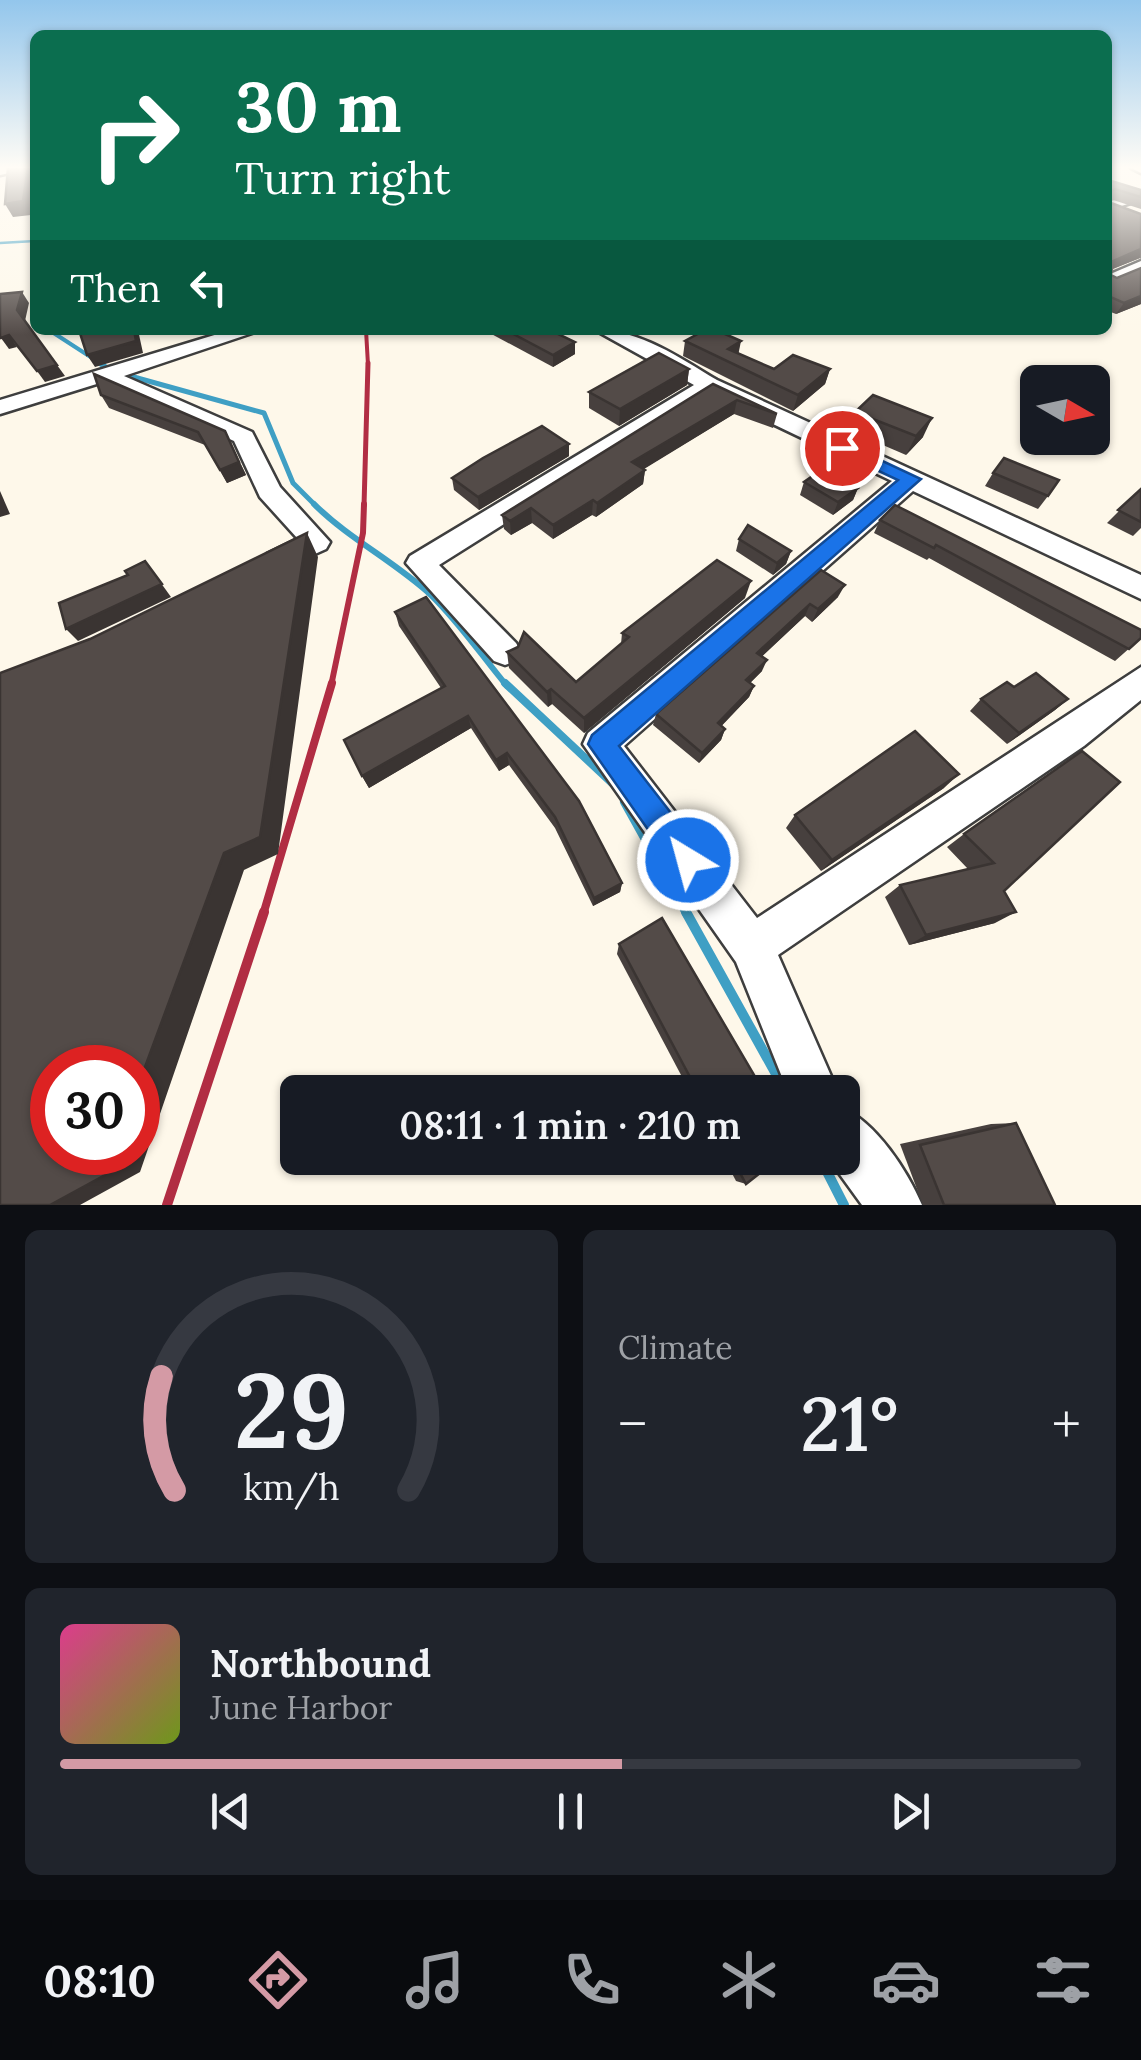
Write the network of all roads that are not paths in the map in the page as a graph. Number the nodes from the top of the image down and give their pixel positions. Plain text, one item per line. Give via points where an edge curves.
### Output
1 (1141, 266) edge
2 (1113, 274) edge
3 (1141, 280) edge
4 (234, 335) edge
5 (617, 335) edge
6 (686, 342) edge
7 (658, 354) junction
8 (102, 374) junction
9 (709, 385) junction
10 (0, 407) edge
11 (912, 479) junction
12 (250, 575) edge
13 (1135, 577) edge
14 (505, 652) edge
15 (1141, 682) edge
16 (752, 947) junction
17 (805, 1075) edge
18 (860, 1157) edge
19 (895, 1205) edge

1 - 2 street
2 - 3 street
4 - 8 street
5 - 7 street
6 - 7 street
7 - 9 street
8 - 10 street
8 - 12 street via 244,436 269,491 316,542
9 - 11 street
9 - 14 street via 420,563
11 - 13 street
11 - 16 street via 602,744
15 - 16 street
16 - 17 street
18 - 19 street

